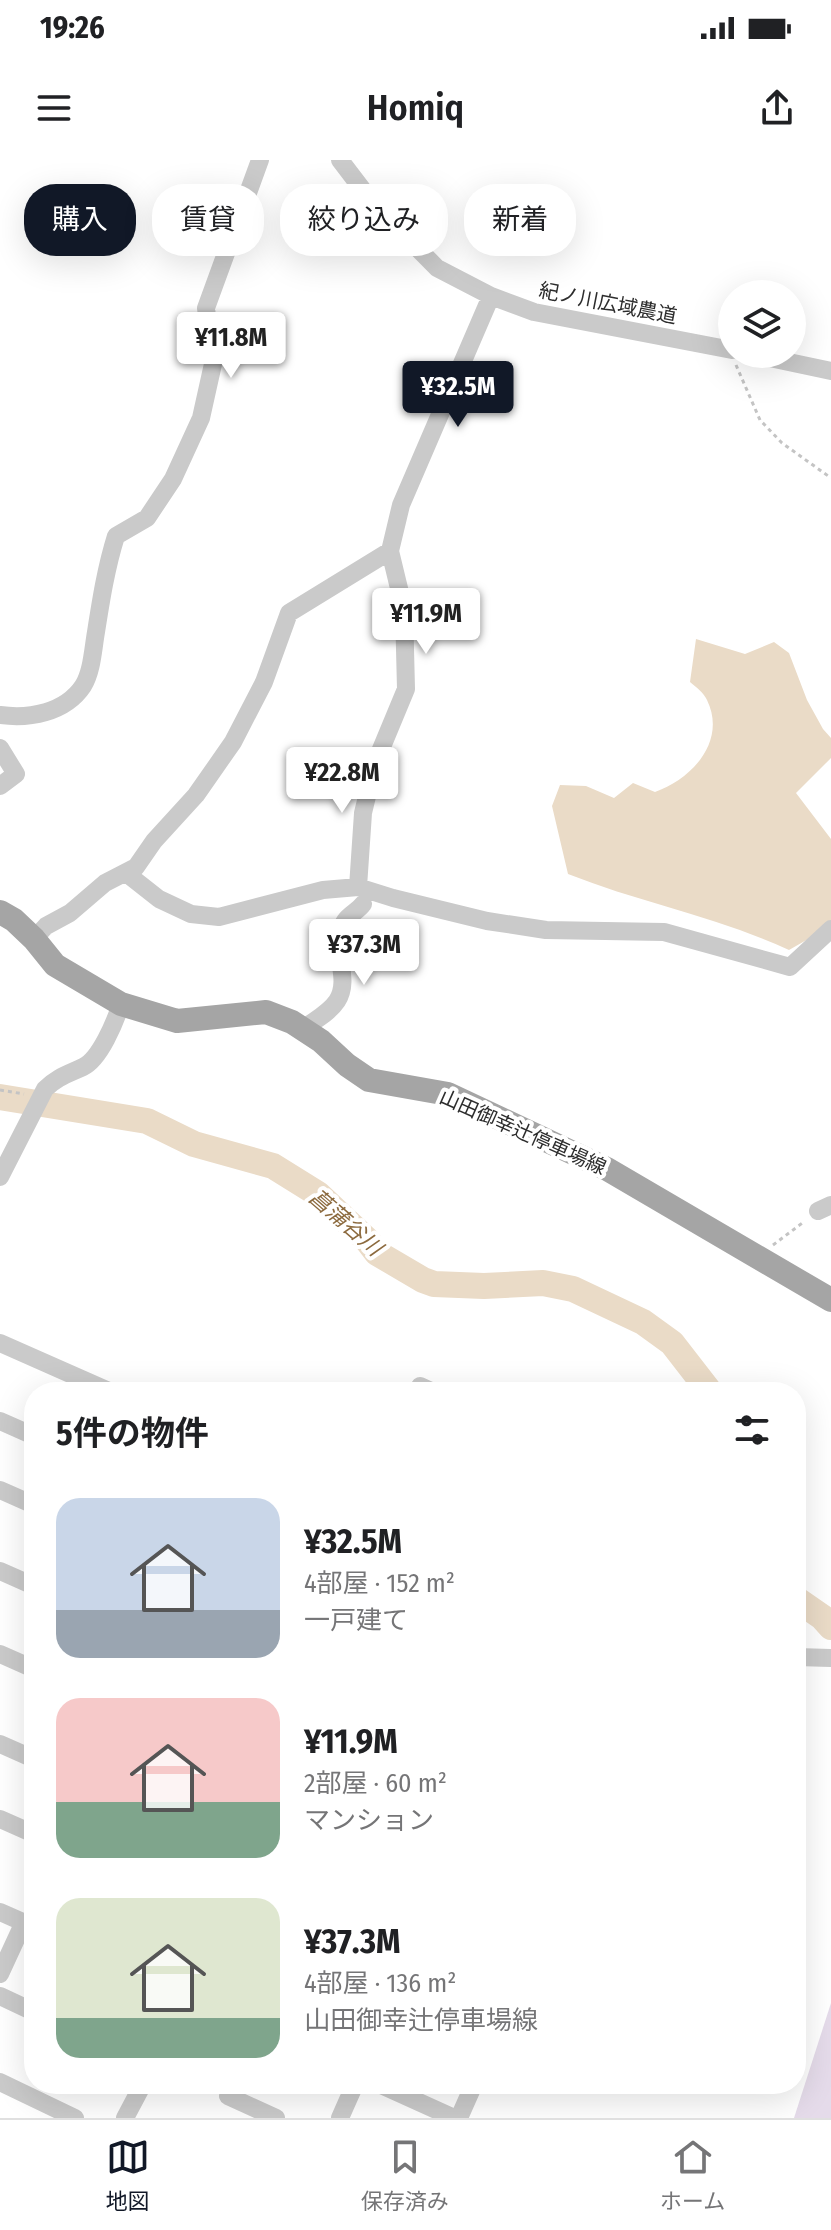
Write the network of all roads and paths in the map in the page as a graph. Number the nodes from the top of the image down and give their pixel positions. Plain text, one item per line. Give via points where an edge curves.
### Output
1 (260, 160) edge
2 (340, 160) edge
3 (491, 296) junction
4 (718, 347) edge
5 (806, 366) edge
6 (738, 368) edge
7 (831, 371) edge
8 (831, 478) edge
9 (390, 551) junction
10 (0, 715) edge
11 (0, 748) edge
12 (0, 786) edge
13 (126, 873) junction
14 (361, 895) junction
15 (0, 912) edge
16 (831, 929) edge
17 (34, 939) junction
18 (121, 1004) junction
19 (303, 1029) junction
20 (0, 1090) edge
21 (37, 1092) junction
22 (0, 1177) edge
23 (824, 1208) edge
24 (757, 1257) junction
25 (831, 1300) edge
26 (0, 1343) edge
27 (88, 1382) edge
28 (0, 1421) edge
29 (24, 1432) edge
30 (0, 1490) edge
31 (24, 1501) edge
32 (0, 1571) edge
33 (24, 1582) edge
34 (0, 1654) edge
35 (806, 1657) edge
36 (831, 1658) edge
37 (24, 1665) edge
38 (0, 1744) edge
39 (24, 1755) edge
40 (0, 1819) edge
41 (24, 1830) edge
42 (0, 1912) edge
43 (24, 1923) edge
44 (24, 1933) edge
45 (0, 1974) edge
46 (0, 1996) edge
47 (24, 2007) edge
48 (0, 2082) edge
49 (24, 2094) edge
50 (25, 2094) edge
51 (138, 2094) edge
52 (229, 2094) edge
53 (351, 2094) edge
54 (402, 2094) edge
55 (469, 2094) edge
56 (75, 2118) edge
57 (125, 2118) edge
58 (276, 2118) edge
59 (340, 2118) edge
60 (456, 2118) edge

1 - 10 street via 206,308 213,364 201,418 173,479 147,518 116,536 83,686 61,707 17,717
2 - 3 street, 紀ノ川広域農道 via 372,202 437,268
3 - 4 street, 紀ノ川広域農道 via 534,312
3 - 9 street via 401,505
5 - 7 street
6 - 8 path via 760,420
9 - 13 street via 289,613 264,682 233,742 196,795
9 - 14 street via 404,609 406,689 366,800
11 - 12 street via 16,774
13 - 14 street via 159,899 191,914 219,917 323,890
13 - 17 street via 105,883
14 - 16 street via 546,930 664,932 790,967
14 - 19 street via 357,913 345,920 337,949 343,987 339,999
15 - 17 main road, 山田御幸辻停車場線
17 - 18 main road, 山田御幸辻停車場線 via 55,965
18 - 19 main road, 山田御幸辻停車場線 via 177,1021 266,1012
18 - 21 street via 101,1051 86,1066
19 - 24 main road, 山田御幸辻停車場線 via 369,1080 448,1094 607,1169
20 - 21 path
21 - 22 street
23 - 24 path
24 - 25 main road, 山田御幸辻停車場線
26 - 27 street
28 - 29 street
30 - 31 street
32 - 33 street
34 - 37 street
35 - 36 street
38 - 39 street
40 - 41 street
42 - 43 street
44 - 45 street
46 - 47 street
48 - 49 street
50 - 56 street
51 - 57 street
52 - 58 street
53 - 59 street
54 - 60 street
55 - 60 street

